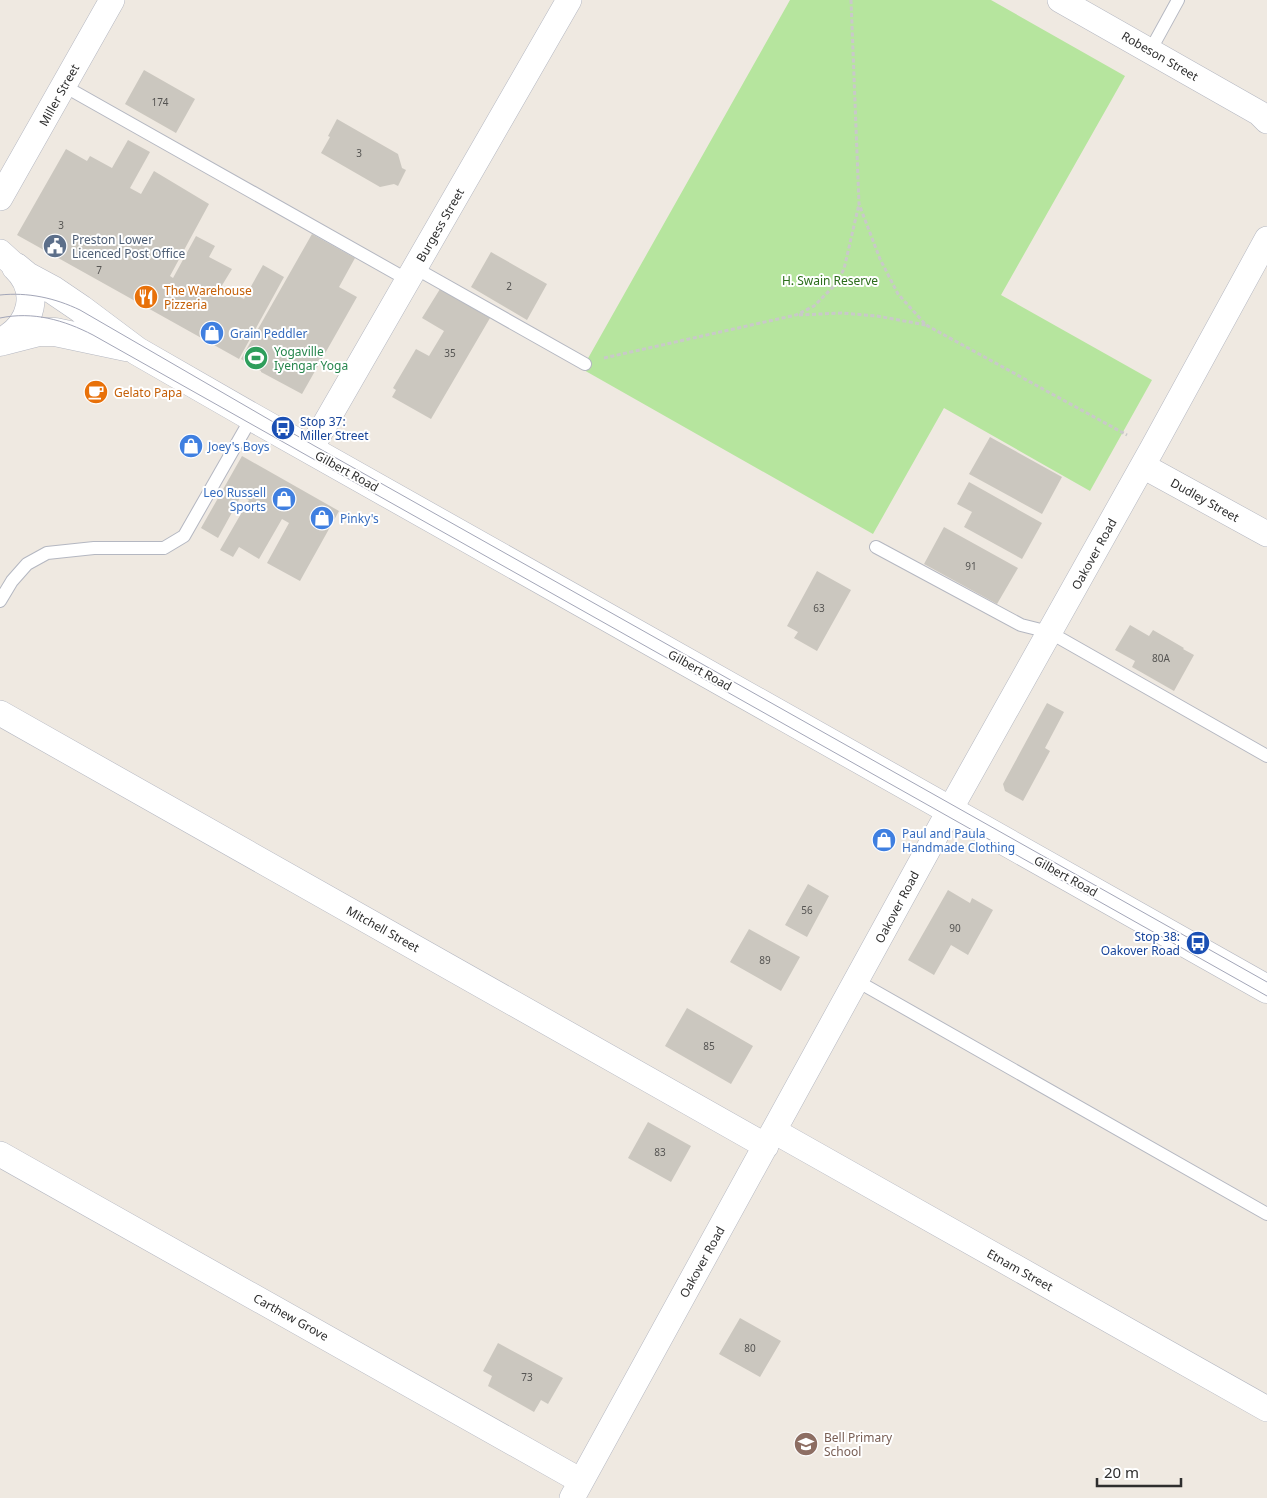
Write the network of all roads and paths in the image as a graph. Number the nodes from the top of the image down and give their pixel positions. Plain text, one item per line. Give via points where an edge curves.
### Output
1 (112, 0) edge
2 (569, 0) edge
3 (851, 0) edge
4 (1060, 0) edge
5 (1178, 0) edge
6 (1150, 50) junction
7 (64, 86) junction
8 (1264, 116) edge
9 (2, 197) edge
10 (859, 204) junction
11 (1267, 239) edge
12 (7, 260) edge
13 (411, 274) junction
14 (796, 315) junction
15 (926, 325) junction
16 (0, 341) edge
17 (135, 349) junction
18 (585, 364) joint
19 (252, 417) junction
20 (1127, 435) dead end
21 (310, 450) junction
22 (1143, 466) junction
23 (1267, 534) edge
24 (876, 548) dead end
25 (0, 601) edge
26 (1049, 632) junction
27 (0, 713) edge
28 (1267, 756) edge
29 (950, 810) junction
30 (857, 981) junction
31 (1267, 989) edge
32 (770, 1138) junction
33 (0, 1154) edge
34 (1267, 1214) edge
35 (1267, 1409) edge
36 (577, 1489) edge

1 - 7 street, Miller Street
2 - 13 street, Burgess Street
3 - 10 path
4 - 6 street, Robeson Street
5 - 6 lane
6 - 8 street, Robeson Street
7 - 9 street, Miller Street
7 - 13 lane
10 - 14 path via 844,269 814,306
10 - 15 path via 880,260 898,294
11 - 22 street, Oakover Road
12 - 16 street via 27,282 29,309 20,328
12 - 17 street, Gilbert Road
13 - 18 lane
13 - 21 street, Burgess Street
14 - 15 path via 840,313
14 - 18 path
15 - 20 path
16 - 17 street, Gilbert Road via 55,332
17 - 19 street, Gilbert Road
19 - 21 street, Gilbert Road
19 - 25 lane via 184,536 164,548 94,548 47,553 27,564
21 - 29 street, Gilbert Road
22 - 23 street, Dudley Street
22 - 26 street, Oakover Road
24 - 26 lane via 1021,625
26 - 28 lane
26 - 29 street, Oakover Road
27 - 32 street, Mitchell Street
29 - 30 street, Oakover Road
29 - 31 street, Gilbert Road
30 - 32 street, Oakover Road
30 - 34 lane
32 - 35 street, Etnam Street
32 - 36 street, Oakover Road
33 - 36 street, Carthew Grove

